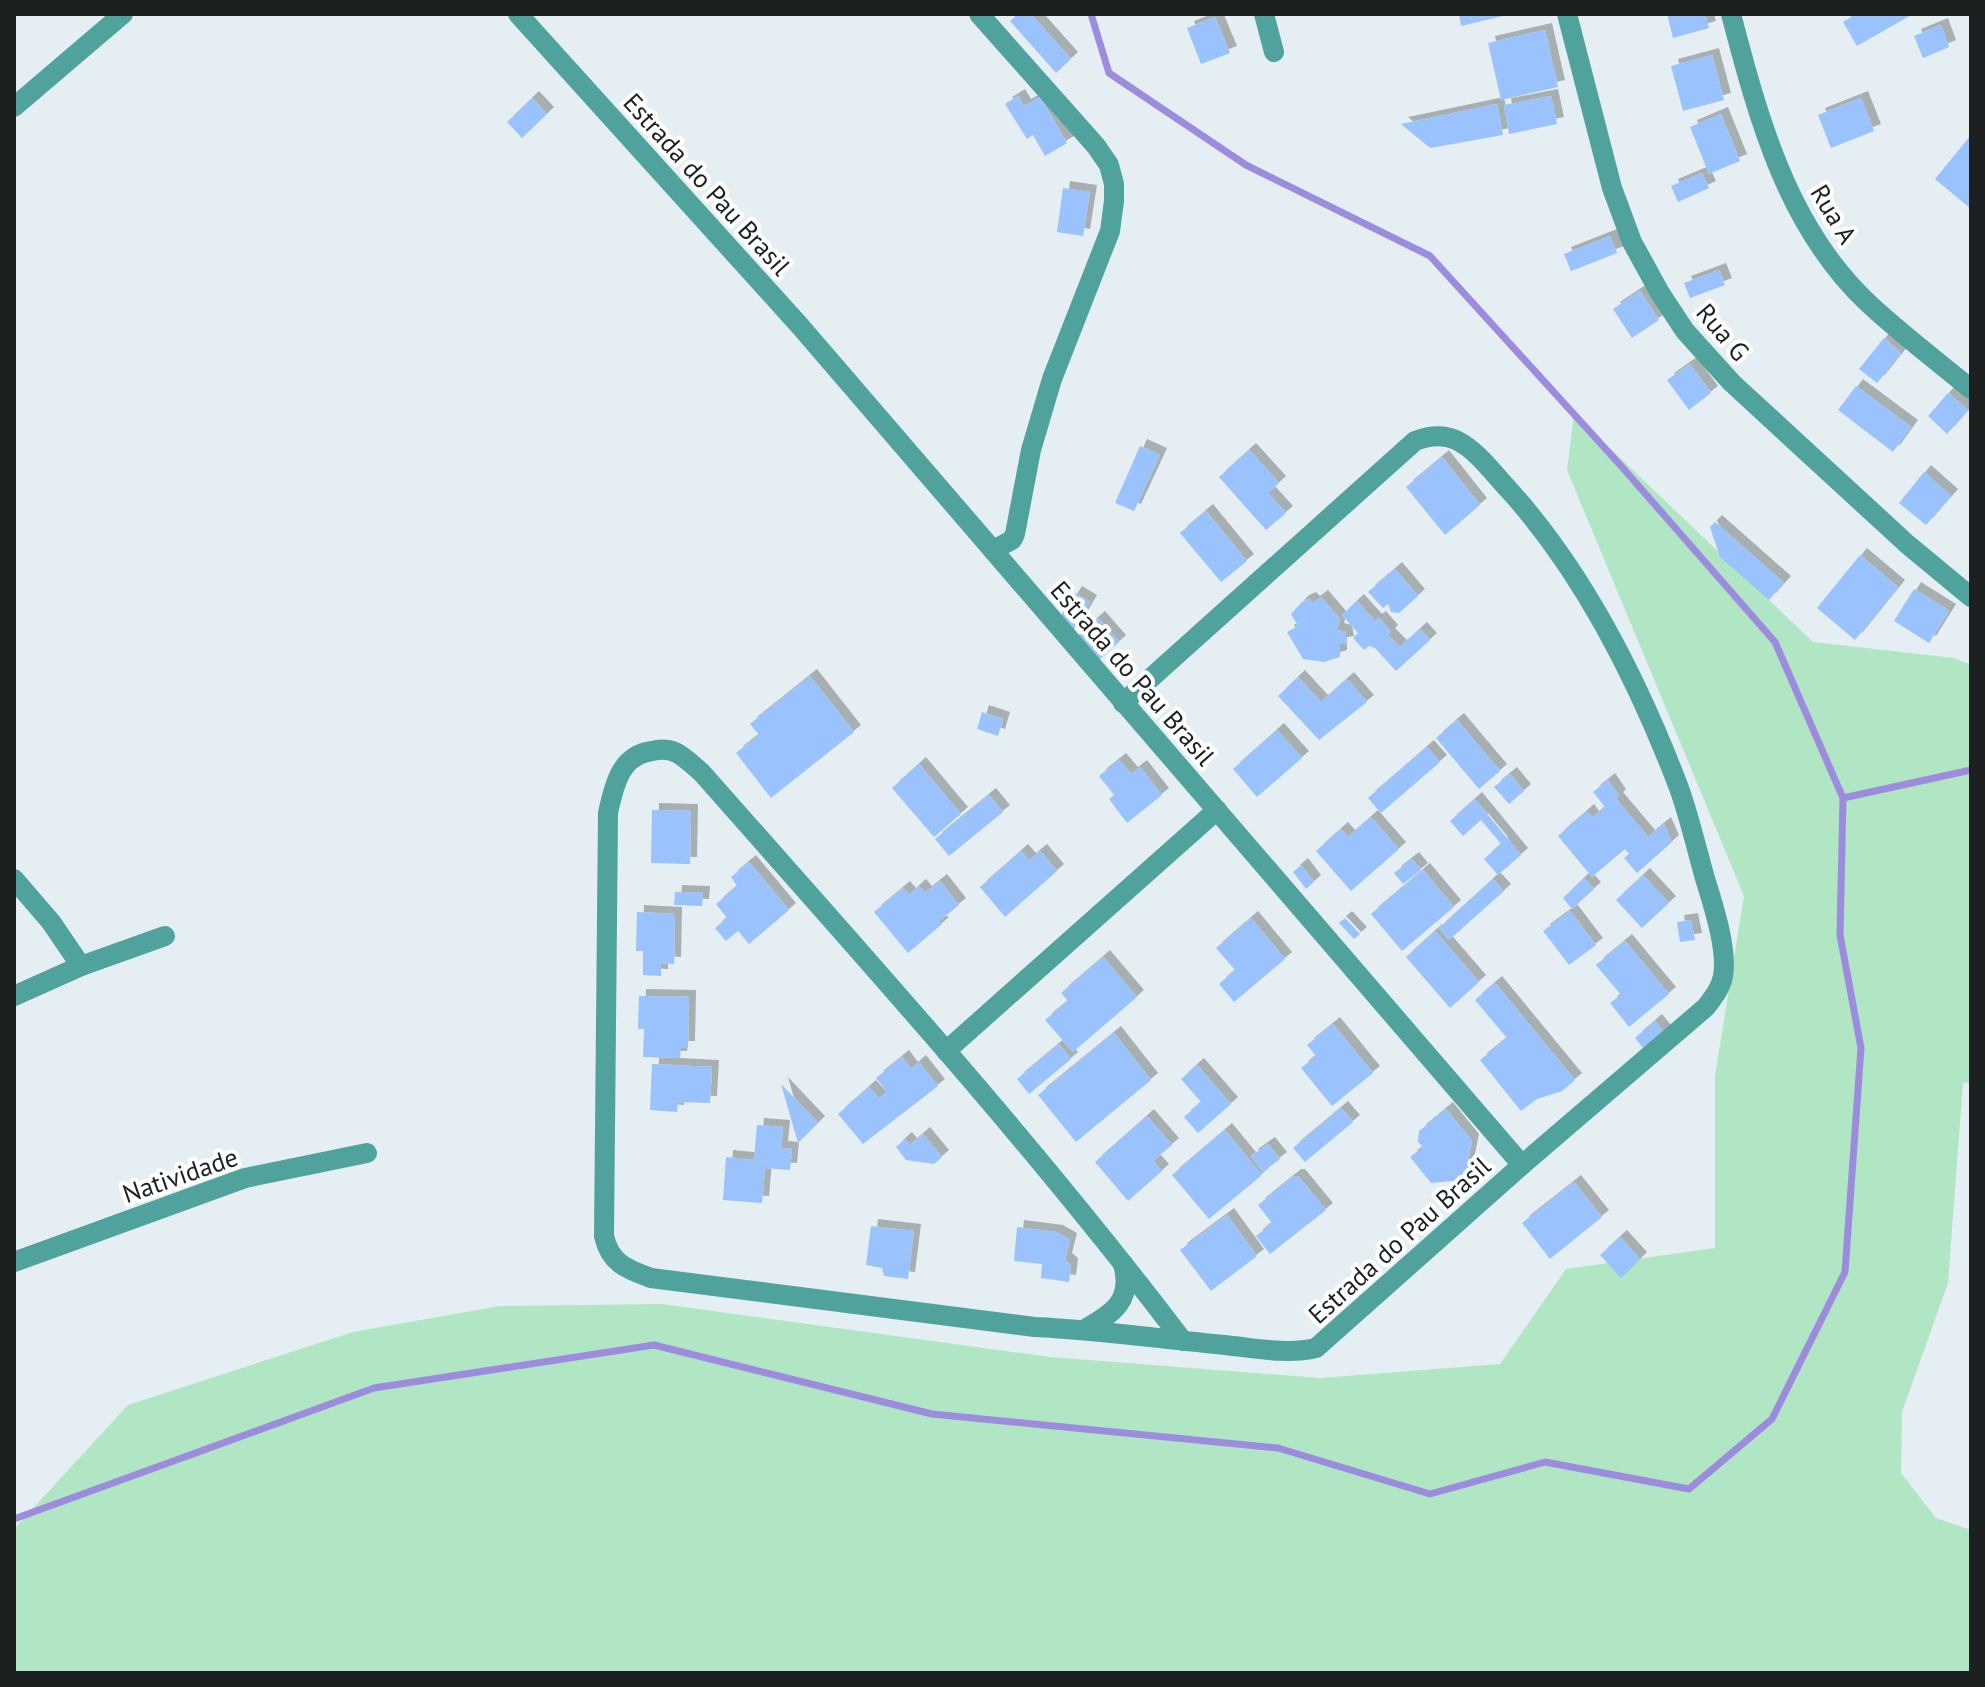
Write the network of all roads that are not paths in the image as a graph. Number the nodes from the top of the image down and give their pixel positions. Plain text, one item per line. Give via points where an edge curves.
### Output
1 (123, 14) edge
2 (518, 14) edge
3 (979, 14) edge
4 (1264, 14) edge
5 (1567, 14) edge
6 (1731, 14) edge
7 (1274, 52) dead end
8 (14, 107) edge
9 (1971, 389) edge
10 (993, 550) junction
11 (1971, 597) edge
12 (1123, 703) junction
13 (1217, 810) junction
14 (14, 879) edge
15 (165, 936) dead end
16 (81, 966) junction
17 (14, 996) edge
18 (946, 1051) junction
19 (367, 1153) dead end
20 (1522, 1165) junction
21 (1122, 1260) junction
22 (14, 1262) edge
23 (1085, 1329) junction
24 (1183, 1341) junction

1 - 8 street
2 - 10 street, Estrada do Pau Brasil via 800,326
3 - 10 street via 1096,146 1109,165 1114,201 1110,231 1052,379 1015,534
4 - 7 street
5 - 11 street, Rua G via 1612,188 1632,242 1685,331 1732,383
6 - 9 street, Rua A via 1754,102 1811,234 1868,303
10 - 12 street, Estrada do Pau Brasil
12 - 13 street, Estrada do Pau Brasil
12 - 20 street via 1415,441 1435,436 1457,441 1482,460 1529,512 1607,632 1646,710 1679,790 1724,956 1723,977 1706,1007
13 - 18 street
13 - 20 street, Estrada do Pau Brasil
14 - 16 street
15 - 16 street
16 - 17 street
18 - 21 street
18 - 23 street via 702,773 674,751 660,749 640,752 626,763 608,813 604,1236 616,1262 651,1278
19 - 22 street, Natividade via 245,1178
20 - 24 street, Estrada do Pau Brasil via 1316,1348 1293,1351
21 - 23 street via 1128,1281 1121,1302
21 - 24 street
23 - 24 street

